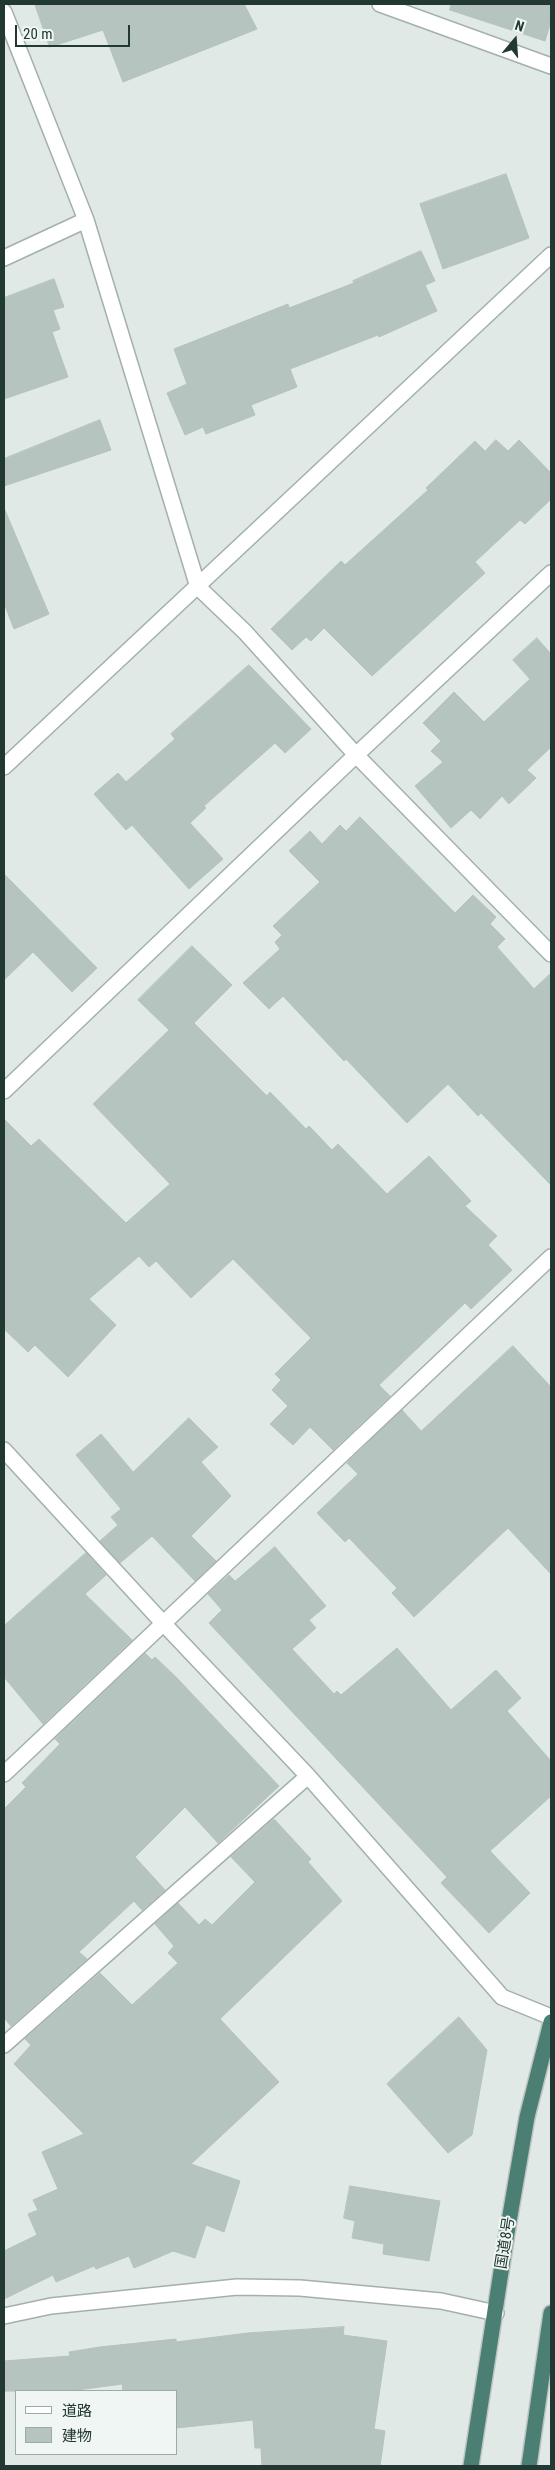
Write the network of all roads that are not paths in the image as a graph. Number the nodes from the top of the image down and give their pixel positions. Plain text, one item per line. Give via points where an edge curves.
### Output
1 (380, 4) edge
2 (4, 12) edge
3 (551, 66) edge
4 (86, 220) junction
5 (551, 255) edge
6 (4, 258) edge
7 (551, 573) edge
8 (198, 587) junction
9 (356, 755) junction
10 (4, 767) edge
11 (551, 954) edge
12 (4, 1091) edge
13 (551, 1257) edge
14 (4, 1450) edge
15 (163, 1623) junction
16 (4, 1774) edge
17 (308, 1776) junction
18 (551, 2017) edge
19 (551, 2022) edge
20 (4, 2045) edge
21 (496, 2313) junction
22 (4, 2316) edge
23 (551, 2321) edge
24 (471, 2466) edge
25 (529, 2466) edge

1 - 3 street
2 - 4 street
4 - 6 street
4 - 8 street
5 - 8 street
7 - 9 street
8 - 9 street via 244,632
8 - 10 street
9 - 11 street
9 - 12 street
13 - 15 street
14 - 15 street
15 - 16 street
15 - 17 street
17 - 18 street via 502,1997
17 - 20 street
19 - 21 highway, 国道8号 via 528,2117
21 - 22 street via 441,2301 300,2288 237,2287 51,2306
21 - 24 highway, 国道8号
23 - 25 highway

